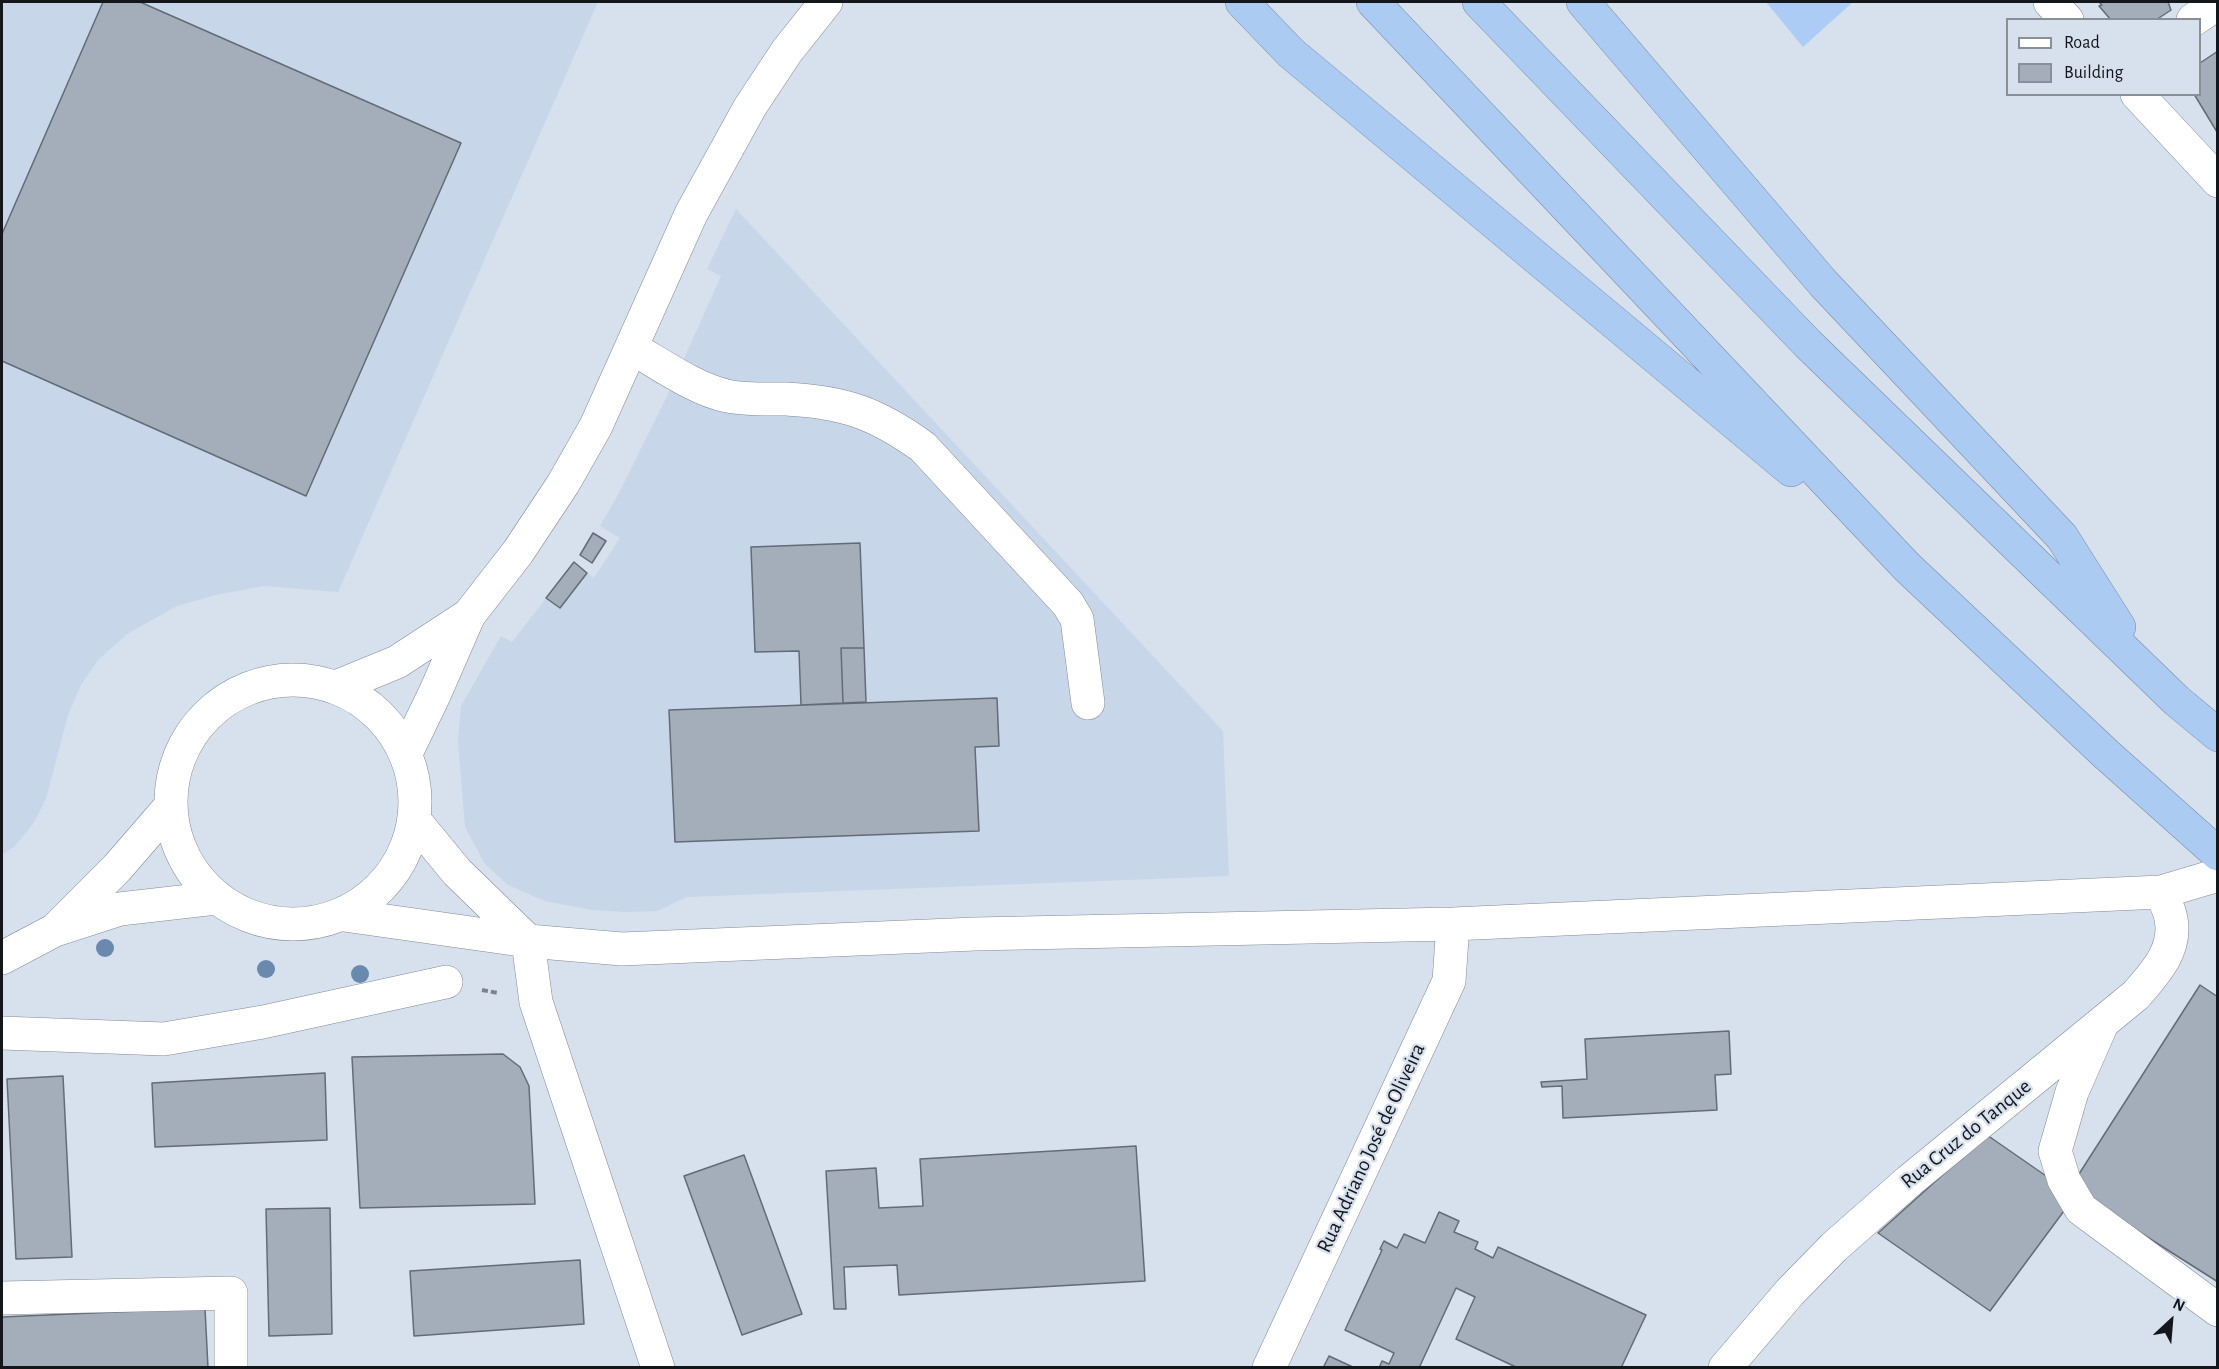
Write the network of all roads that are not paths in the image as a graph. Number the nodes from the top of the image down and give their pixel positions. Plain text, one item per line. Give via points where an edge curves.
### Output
1 (826, 2) edge
2 (1242, 2) edge
3 (1373, 2) edge
4 (1479, 2) edge
5 (1583, 2) edge
6 (2050, 2) edge
7 (2217, 3) edge
8 (2065, 18) edge
9 (2196, 18) edge
10 (2139, 96) edge
11 (2217, 181) edge
12 (632, 348) junction
13 (1907, 567) junction
14 (469, 615) junction
15 (2147, 672) junction
16 (336, 687) junction
17 (1088, 703) dead end
18 (2217, 735) edge
19 (406, 753) junction
20 (170, 807) junction
21 (415, 821) junction
22 (2217, 854) edge
23 (2217, 875) edge
24 (2161, 892) junction
25 (216, 898) junction
26 (344, 915) junction
27 (1453, 924) junction
28 (55, 930) junction
29 (528, 941) junction
30 (2, 958) edge
31 (446, 982) road end
32 (2103, 1022) junction
33 (2, 1034) edge
34 (2, 1298) edge
35 (2217, 1310) edge
36 (231, 1368) edge
37 (658, 1368) edge
38 (1269, 1368) edge
39 (1725, 1368) edge

1 - 12 street via 750,107 691,214
2 - 13 highway via 1291,53
3 - 13 highway
4 - 15 highway via 1808,344
5 - 15 highway via 1823,283 2062,537
6 - 8 street
7 - 9 street
10 - 11 street
12 - 14 street via 596,426 563,484 518,552
12 - 17 street via 725,396 842,405 873,415 923,447 1068,604 1077,619
13 - 22 highway
14 - 16 street via 397,662
14 - 19 street
15 - 18 highway
16 - 19 street via 365,702 389,724
16 - 20 street via 286,680 256,685 220,702 192,731 174,767
19 - 21 street via 414,774
20 - 25 street via 176,841 192,873
20 - 28 street
21 - 26 street via 402,860 377,892
21 - 29 street via 457,872
23 - 24 street
24 - 27 street
24 - 32 street, Rua Cruz do Tanque via 2172,919 2171,945 2151,979
25 - 26 street via 245,916 277,924 311,924
25 - 28 street via 120,909
26 - 29 street
27 - 29 street via 975,934 622,949
27 - 38 street, Rua Adriano José de Oliveira via 1449,981
28 - 30 street
29 - 37 street via 536,1002
31 - 33 street via 165,1039
32 - 35 street via 2072,1092 2055,1151 2064,1180 2081,1209
32 - 39 street, Rua Cruz do Tanque via 1834,1247
34 - 36 street via 231,1293

